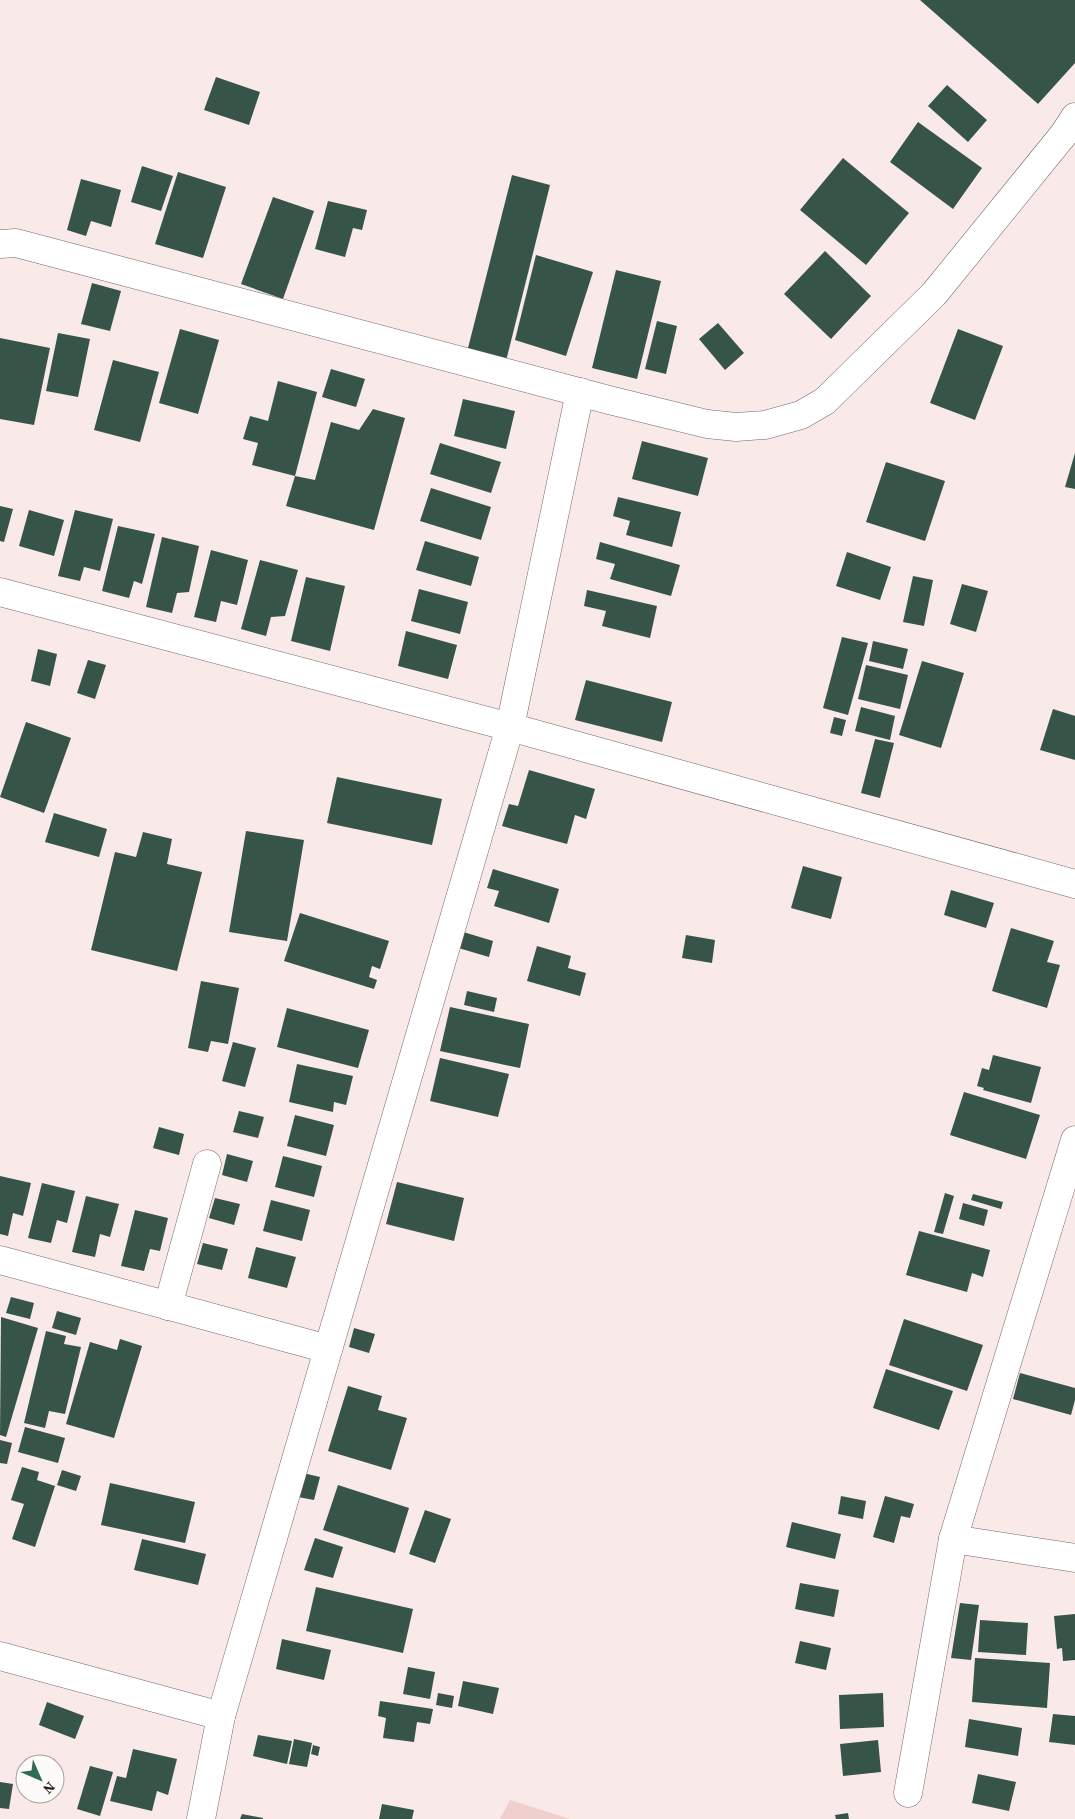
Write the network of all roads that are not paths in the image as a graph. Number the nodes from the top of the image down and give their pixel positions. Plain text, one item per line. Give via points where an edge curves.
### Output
1 (1071, 135) edge
2 (0, 244) edge
3 (580, 392) junction
4 (0, 592) edge
5 (510, 728) junction
6 (1075, 884) edge
7 (1075, 1140) edge
8 (207, 1164) dead end
9 (0, 1260) edge
10 (168, 1306) junction
11 (328, 1349) junction
12 (953, 1539) junction
13 (1075, 1558) edge
14 (0, 1656) edge
15 (221, 1716) junction
16 (908, 1792) dead end
17 (201, 1819) edge

1 - 3 street via 934,294 826,401 801,415 764,425 707,424
2 - 3 street via 16,243
3 - 5 street
4 - 5 street
5 - 6 street
5 - 11 street
7 - 12 street
8 - 10 street
9 - 10 street
10 - 11 street
11 - 15 street
12 - 13 street
12 - 16 street
14 - 15 street
15 - 17 street

